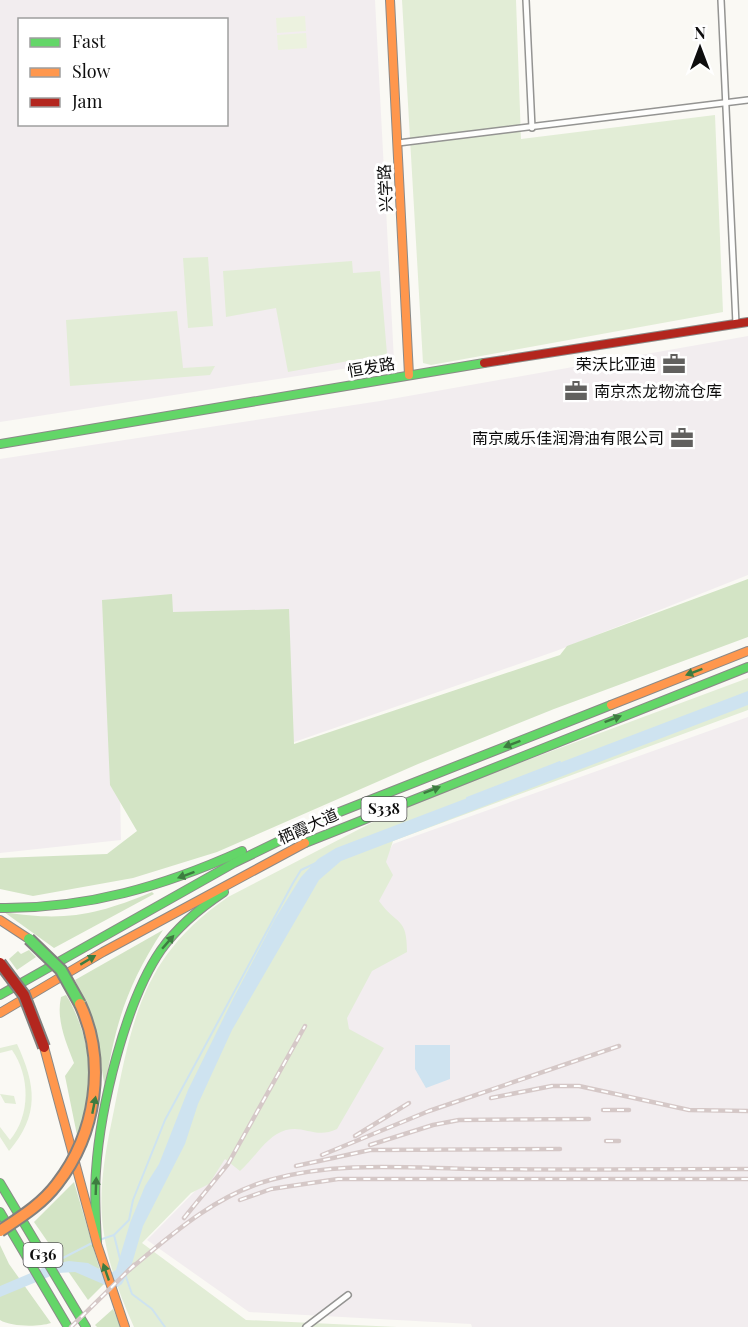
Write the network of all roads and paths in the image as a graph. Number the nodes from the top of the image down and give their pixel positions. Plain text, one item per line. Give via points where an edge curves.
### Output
1 (390, 0) edge
2 (526, 0) edge
3 (721, 0) edge
4 (748, 100) edge
5 (726, 103) junction
6 (532, 128) junction
7 (398, 143) junction
8 (748, 322) edge
9 (736, 324) junction
10 (410, 375) junction
11 (0, 444) edge
12 (748, 651) edge
13 (748, 667) edge
14 (388, 807) junction
15 (337, 813) junction
16 (0, 908) edge
17 (0, 920) edge
18 (0, 963) edge
19 (1, 994) edge
20 (0, 1015) edge
21 (0, 1183) edge
22 (0, 1212) edge
23 (0, 1224) edge
24 (0, 1232) edge
25 (96, 1244) junction
26 (44, 1288) junction
27 (348, 1295) dead end
28 (68, 1327) edge
29 (86, 1327) edge
30 (125, 1327) edge
31 (306, 1327) edge

1 - 7 main road, 兴学路
2 - 6 street
3 - 5 street
4 - 5 street
5 - 6 street
5 - 9 street
6 - 7 street
7 - 10 main road, 兴学路
8 - 9 main road, 恒发路
9 - 10 main road, 恒发路
10 - 11 main road, 恒发路
12 -> 15 main road, 栖霞大道 / S338
14 -> 13 main road, 栖霞大道 / S338
20 -> 14 main road, 栖霞大道 / S338 via 275,857
25 -> 14 main road via 97,1158 106,1112 127,1018 151,964 184,923 216,896
15 -> 16 main road via 211,866 123,896 60,908
15 - 19 main road, 栖霞大道 / S338 via 234,863
24 -> 17 main road, bridge via 32,1210 65,1176 87,1132 96,1094 95,1051 82,1005 60,968 29,939
18 - 25 main road, bridge via 24,995 44,1047
21 - 29 main road, G36
22 - 26 main road, G36
23 - 26 main road
30 -> 25 main road
26 - 28 main road, G36
27 - 31 street

